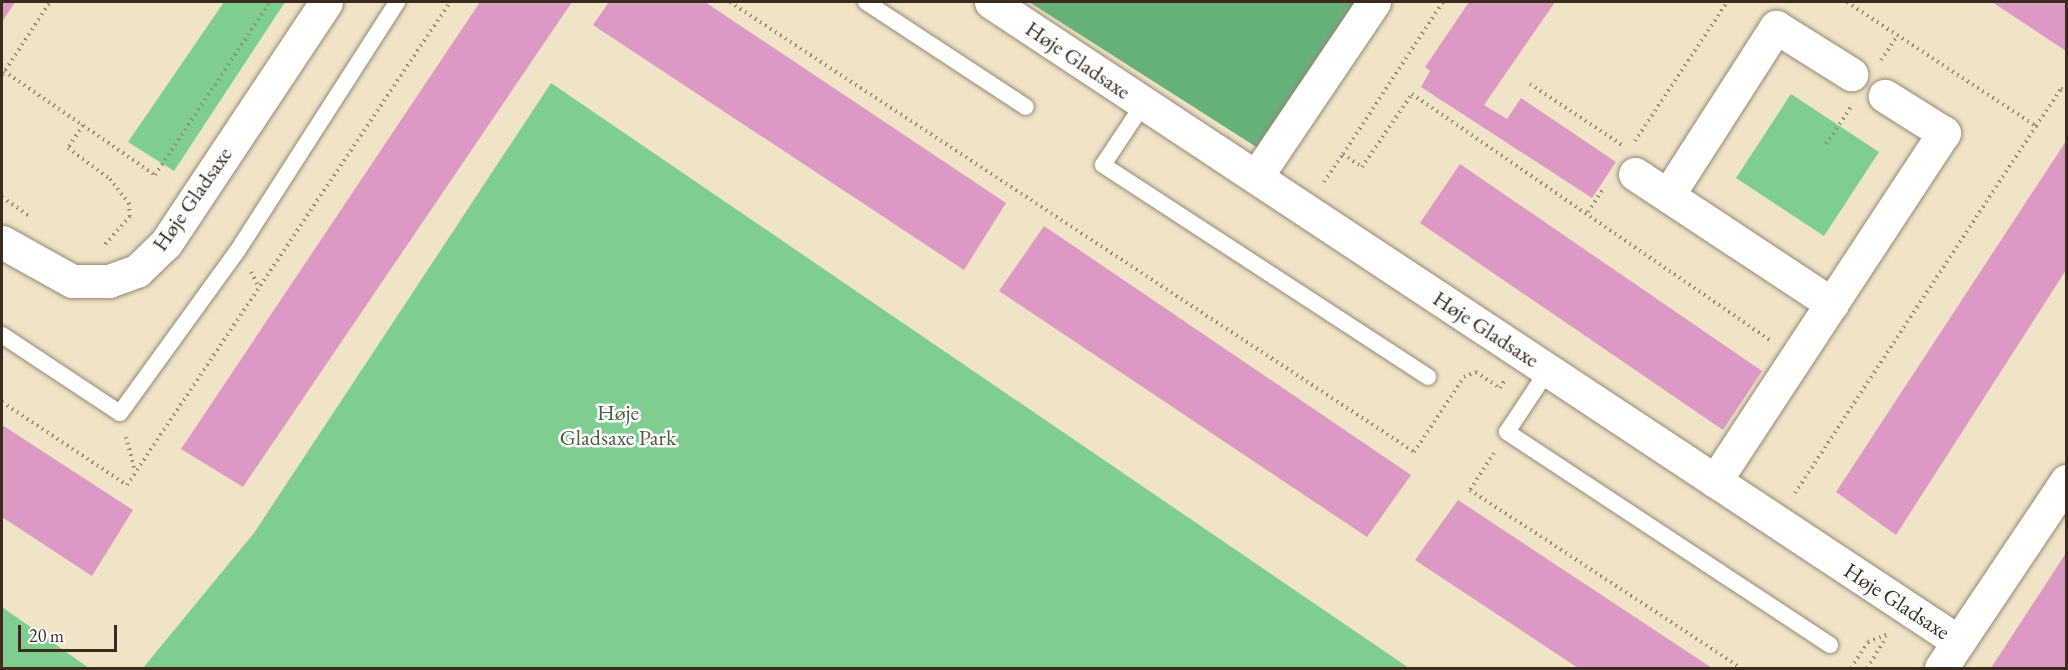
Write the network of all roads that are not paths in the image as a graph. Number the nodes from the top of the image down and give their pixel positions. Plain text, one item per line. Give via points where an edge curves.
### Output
1 (326, 2) edge
2 (397, 2) edge
3 (866, 2) edge
4 (991, 2) edge
5 (1374, 2) edge
6 (1851, 74) dead end
7 (1885, 96) dead end
8 (1144, 103) junction
9 (1026, 107) dead end
10 (1624, 175) road end
11 (1256, 177) junction
12 (1668, 195) junction
13 (2, 242) edge
14 (1832, 303) junction
15 (2, 335) edge
16 (1548, 370) junction
17 (1428, 377) dead end
18 (1715, 481) junction
19 (2067, 482) edge
20 (1959, 642) junction
21 (1830, 645) dead end
22 (1941, 669) edge

1 - 13 street, Høje Gladsaxe via 166,243 137,272 109,281 72,281
2 - 15 lane via 238,250 120,414
3 - 9 lane
4 - 8 street, Høje Gladsaxe
5 - 11 street
6 - 12 street via 1776,27
7 - 14 street via 1944,133
8 - 11 street, Høje Gladsaxe
8 - 17 lane via 1103,165
10 - 12 street
11 - 16 street, Høje Gladsaxe
12 - 14 street
14 - 18 street
16 - 18 street, Høje Gladsaxe
16 - 21 lane via 1507,432
18 - 20 street, Høje Gladsaxe
19 - 20 street, Høje Gladsaxe
20 - 22 street, Høje Gladsaxe

